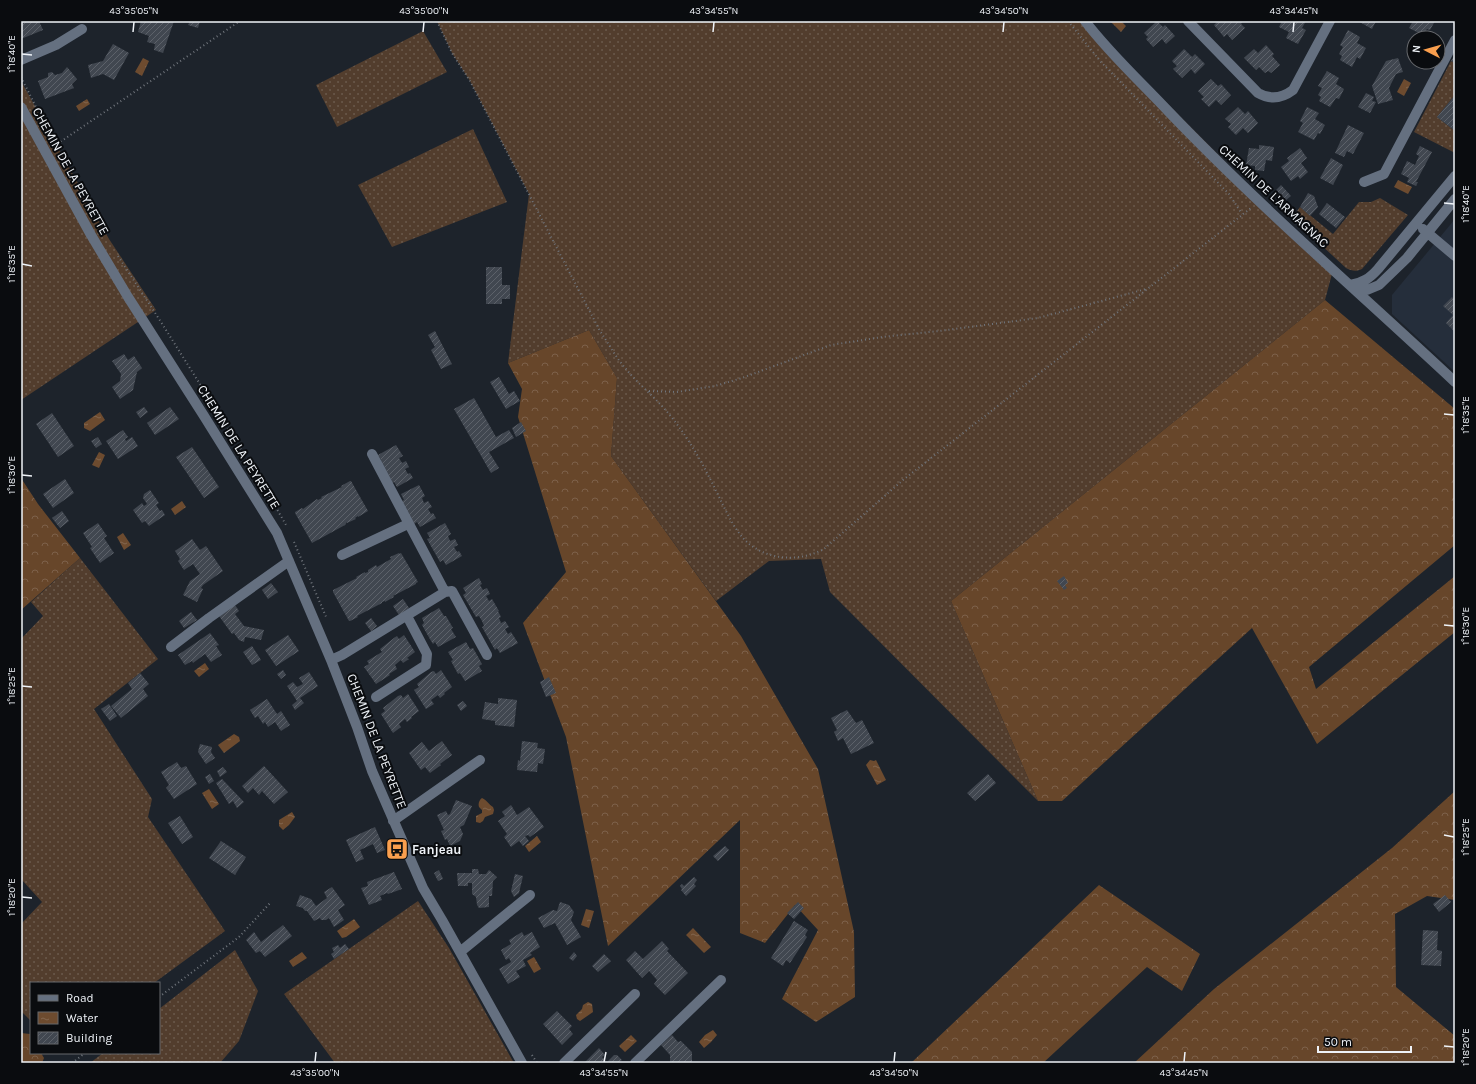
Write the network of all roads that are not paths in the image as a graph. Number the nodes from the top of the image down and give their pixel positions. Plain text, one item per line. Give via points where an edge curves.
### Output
1 (1085, 21) edge
2 (1188, 21) edge
3 (1330, 21) edge
4 (82, 30) dead end
5 (1455, 40) edge
6 (21, 60) edge
7 (21, 107) edge
8 (1455, 176) edge
9 (1364, 182) dead end
10 (1455, 199) edge
11 (1416, 224) junction
12 (1428, 233) junction
13 (1455, 256) edge
14 (1350, 285) junction
15 (1455, 382) edge
16 (372, 454) dead end
17 (408, 524) junction
18 (342, 556) dead end
19 (289, 561) junction
20 (445, 592) junction
21 (406, 616) junction
22 (171, 648) dead end
23 (487, 656) dead end
24 (331, 660) junction
25 (376, 697) dead end
26 (480, 760) dead end
27 (393, 821) junction
28 (530, 895) dead end
29 (460, 952) junction
30 (721, 980) dead end
31 (635, 994) dead end
32 (522, 1063) edge
33 (564, 1063) edge
34 (635, 1063) edge

1 - 14 street, CHEMIN DE L'ARMAGNAC via 1173,116 1258,201
2 - 3 street via 1258,93 1266,98 1276,98 1286,96 1293,90
4 - 6 street
5 - 9 street via 1384,174
7 - 19 street, CHEMIN DE LA PEYRETTE via 128,298 269,520
8 - 11 street
10 - 12 street
11 - 12 street
11 - 14 street via 1369,278
12 - 13 street
12 - 14 street via 1379,286 1367,290
14 - 15 street, CHEMIN DE L'ARMAGNAC
16 - 17 street
17 - 18 street
17 - 20 street
19 - 22 street
19 - 24 street, CHEMIN DE LA PEYRETTE
20 - 21 street
20 - 23 street via 452,591
21 - 24 street
21 - 25 street via 427,654 426,665
24 - 27 street, CHEMIN DE LA PEYRETTE
26 - 27 street, CHEMIN DE LA PEYRETTE
27 - 29 street, CHEMIN DE LA PEYRETTE via 423,888
28 - 29 street
29 - 32 street, CHEMIN DE LA PEYRETTE
30 - 34 street
31 - 33 street

